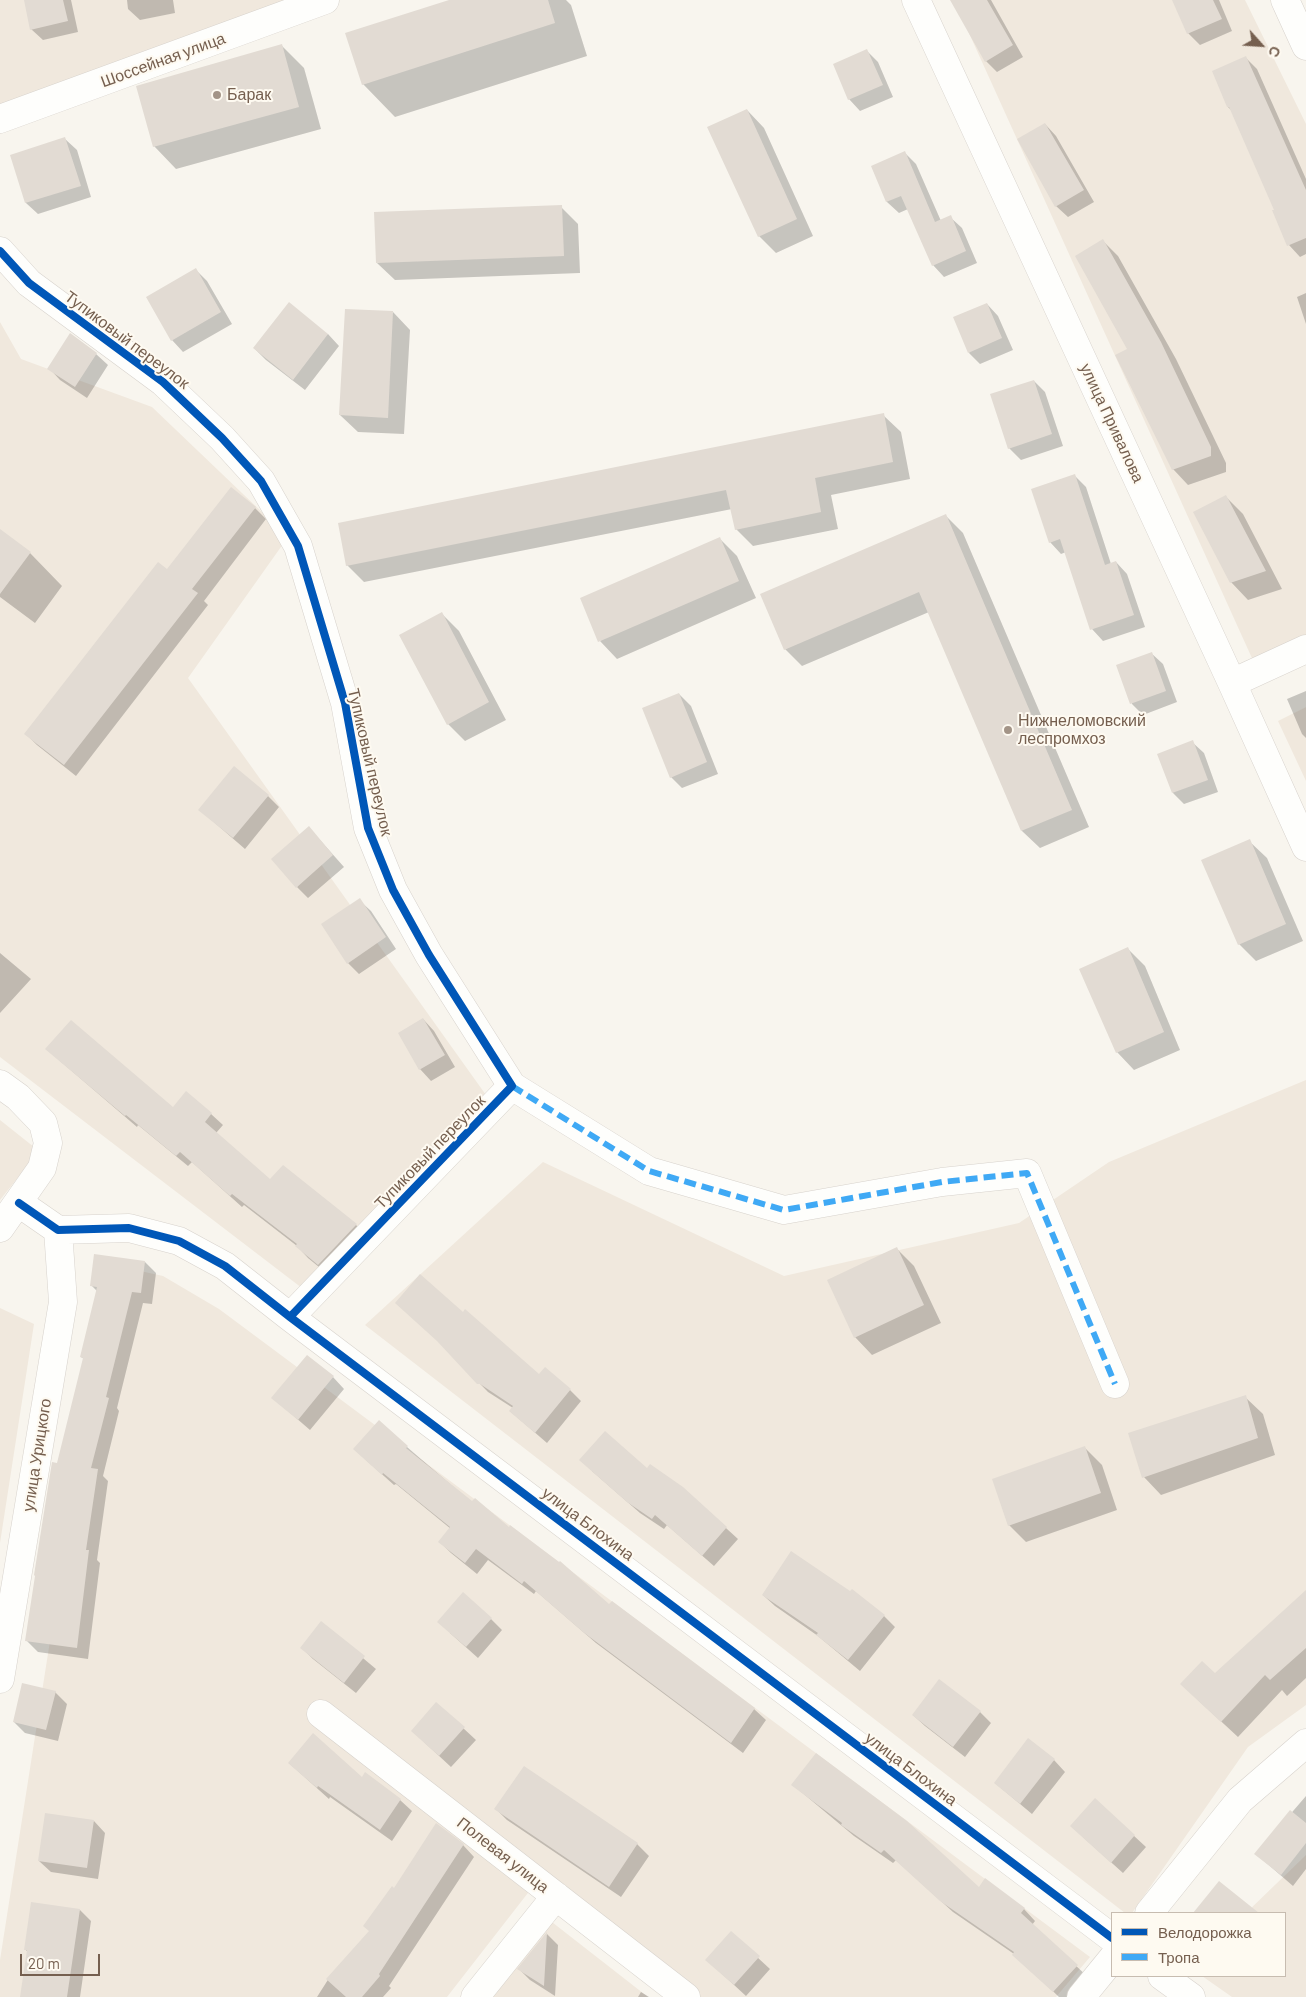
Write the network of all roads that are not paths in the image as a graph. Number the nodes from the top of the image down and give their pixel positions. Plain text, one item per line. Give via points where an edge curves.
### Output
1 (325, 0) edge
2 (916, 0) edge
3 (1284, 0) edge
4 (1306, 46) edge
5 (0, 119) edge
6 (0, 251) edge
7 (1306, 650) edge
8 (1232, 683) junction
9 (1306, 847) edge
10 (0, 1084) edge
11 (512, 1086) junction
12 (19, 1203) junction
13 (0, 1228) edge
14 (58, 1230) junction
15 (290, 1318) junction
16 (1115, 1384) dead end
17 (0, 1679) edge
18 (321, 1714) dead end
19 (1306, 1744) edge
20 (556, 1896) junction
21 (1150, 1912) edge
22 (1111, 1937) edge
23 (1111, 1960) edge
24 (1163, 1977) edge
25 (475, 1997) edge
26 (686, 1997) edge
27 (1081, 1997) edge
28 (1191, 1997) edge

1 - 5 street, Шоссейная улица
2 - 8 street, улица Привалова
3 - 4 street
6 - 11 street, Тупиковый переулок via 28,283 184,400 262,481 298,546 345,703 368,828 390,881 429,955
7 - 8 street
8 - 9 street, улица Привалова
10 - 12 street via 43,1122 48,1143 42,1168
11 - 15 street, Тупиковый переулок
11 - 16 street via 649,1171 784,1210 942,1182 1027,1173
12 - 13 street
12 - 14 street
14 - 15 street, улица Блохина via 130,1228 179,1240 225,1266
14 - 17 street, улица Урицкого via 63,1302
15 - 22 street, улица Блохина
18 - 20 street, Полевая улица
19 - 21 street via 1240,1800
20 - 25 street
20 - 26 street, Полевая улица
23 - 27 street
24 - 28 street

